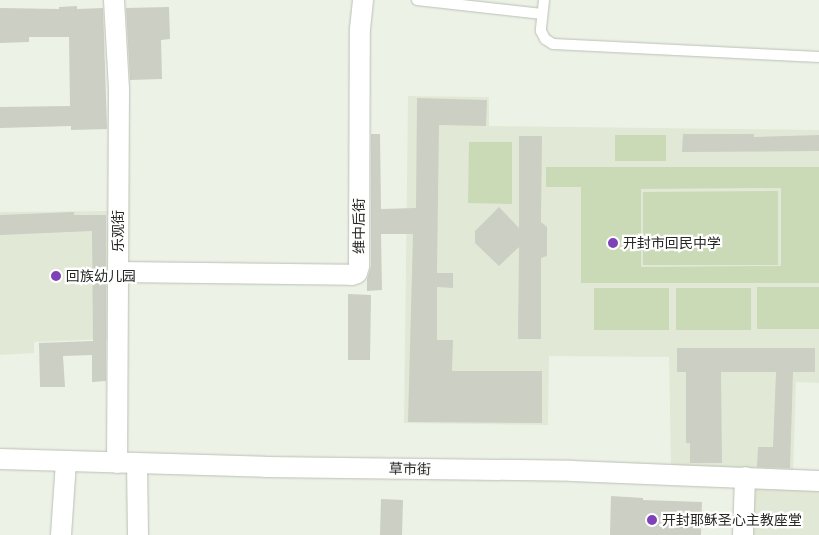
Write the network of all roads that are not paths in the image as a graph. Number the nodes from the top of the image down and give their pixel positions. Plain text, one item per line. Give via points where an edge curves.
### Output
1 (114, 0) edge
2 (363, 0) edge
3 (417, 0) edge
4 (544, 0) edge
5 (542, 14) junction
6 (819, 57) edge
7 (118, 272) junction
8 (0, 459) edge
9 (66, 461) junction
10 (118, 463) junction
11 (137, 463) junction
12 (745, 477) junction
13 (819, 481) edge
14 (61, 535) edge
15 (138, 535) edge
16 (742, 535) edge

1 - 7 street, 乐观街 via 119,89
2 - 7 street, 维中后街 via 360,29 359,266 356,273
3 - 5 lane
4 - 5 lane
5 - 6 lane via 541,31 553,44
7 - 10 street, 乐观街
8 - 9 street, 草市街
9 - 10 street, 草市街
9 - 14 street
10 - 11 street, 草市街
11 - 12 street, 草市街
11 - 15 street
12 - 13 street, 草市街
12 - 16 street

